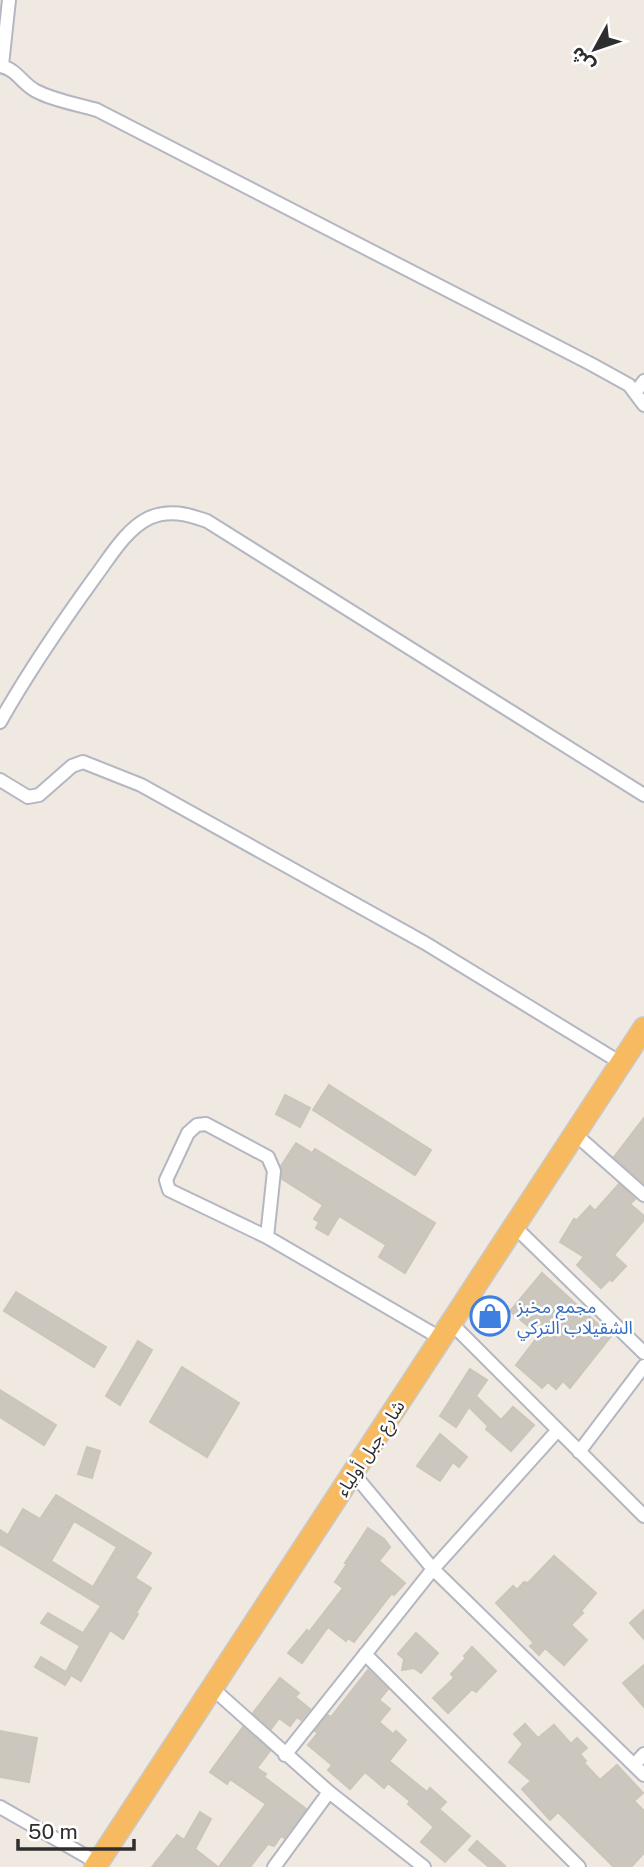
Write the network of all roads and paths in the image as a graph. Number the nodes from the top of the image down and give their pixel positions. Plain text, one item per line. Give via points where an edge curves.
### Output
1 (9, 0) edge
2 (1, 66) edge
3 (644, 381) edge
4 (635, 393) junction
5 (644, 405) edge
6 (0, 722) edge
7 (0, 780) edge
8 (644, 795) edge
9 (641, 1041) edge
10 (621, 1063) junction
11 (575, 1134) junction
12 (644, 1195) edge
13 (515, 1227) junction
14 (267, 1237) junction
15 (447, 1331) junction
16 (644, 1353) edge
17 (644, 1366) edge
18 (557, 1432) junction
19 (579, 1452) junction
20 (353, 1473) junction
21 (644, 1517) edge
22 (433, 1569) junction
23 (365, 1654) junction
24 (212, 1688) junction
25 (644, 1754) edge
26 (285, 1755) junction
27 (634, 1765) junction
28 (644, 1775) edge
29 (329, 1792) junction
30 (0, 1807) edge
31 (97, 1866) edge
32 (421, 1866) edge
33 (274, 1867) edge
34 (579, 1867) edge

1 - 2 street
2 - 4 street via 47,97 97,110 591,364
3 - 4 street
4 - 5 street
6 - 8 street via 115,550 148,519 185,513 207,520
7 - 10 street via 28,797 39,795 83,762 141,785 425,943
9 - 10 highway, شارع جبل أولياء
10 - 11 highway, شارع جبل أولياء
11 - 12 street
11 - 13 highway, شارع جبل أولياء
13 - 15 highway, شارع جبل أولياء
13 - 16 street
14 - 14 street via 169,1191 166,1180 194,1126 206,1124 268,1157 274,1171
14 - 15 street
15 - 18 street
15 - 20 highway, شارع جبل أولياء
17 - 19 street
18 - 19 street
18 - 22 street
19 - 21 street
20 - 22 street
20 - 24 highway, شارع جبل أولياء
22 - 23 street
22 - 27 street
23 - 26 street
23 - 34 street
24 - 26 street
24 - 31 highway, شارع جبل أولياء
25 - 27 street
26 - 29 street
27 - 28 street
29 - 32 street
29 - 33 street
30 - 31 street

